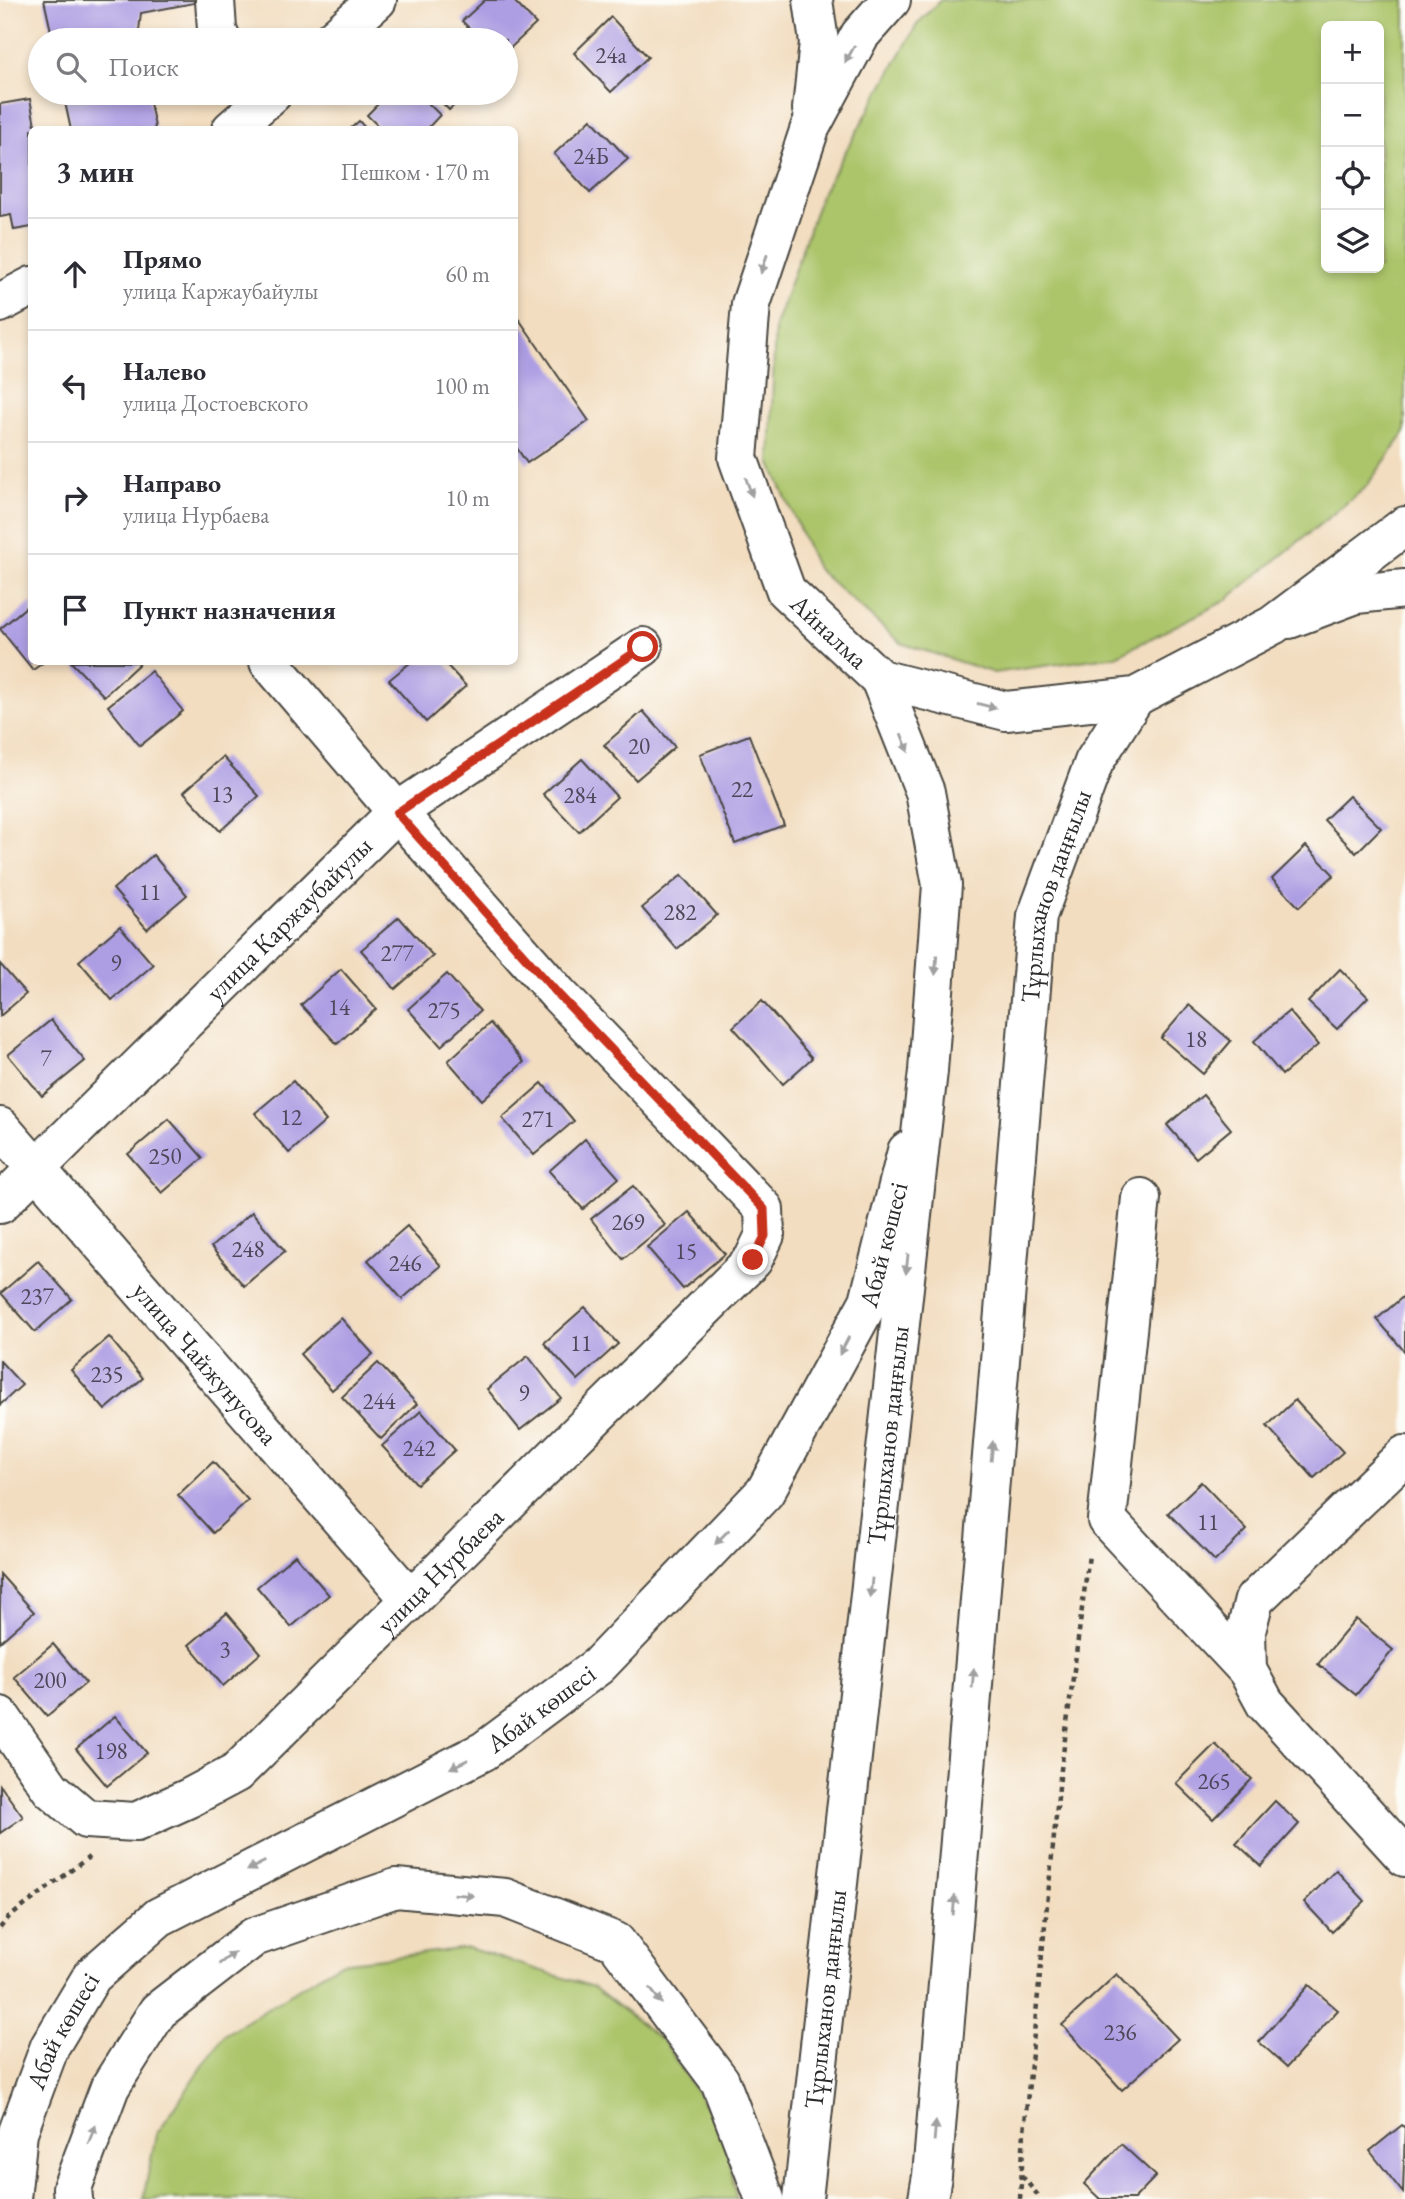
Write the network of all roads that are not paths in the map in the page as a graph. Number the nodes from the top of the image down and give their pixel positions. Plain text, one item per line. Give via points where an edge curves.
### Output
1 (215, 0) edge
2 (377, 0) edge
3 (813, 0) edge
4 (891, 0) edge
5 (217, 28) edge
6 (345, 28) edge
7 (810, 128) junction
8 (28, 288) edge
9 (0, 303) edge
10 (1405, 526) edge
11 (1405, 589) edge
12 (1273, 625) junction
13 (643, 647) dead end
14 (272, 665) edge
15 (880, 679) junction
16 (1135, 697) junction
17 (397, 813) junction
18 (928, 1071) junction
19 (0, 1127) edge
20 (37, 1169) junction
21 (1141, 1198) dead end
22 (0, 1204) edge
23 (1405, 1455) edge
24 (411, 1600) junction
25 (1247, 1670) junction
26 (0, 1716) edge
27 (1405, 1857) edge
28 (931, 2191) edge
29 (11, 2199) edge
30 (73, 2199) edge
31 (765, 2199) edge
32 (803, 2199) edge

1 - 5 main road
2 - 6 main road
3 - 7 main road via 819,42
4 -> 7 main road, Айналма via 860,35
7 -> 15 main road, Айналма via 751,304 738,458 786,591
8 - 9 main road
10 - 12 main road, Айналма
11 - 12 main road via 1356,594
12 - 16 main road, Айналма
13 - 17 main road, улица Каржаубайулы
14 - 17 main road
15 -> 16 main road, Айналма via 1006,711
15 -> 18 main road, Тұрлыханов даңғылы via 925,792 942,885
28 -> 16 main road, Тұрлыханов даңғылы via 1037,916 1094,762
17 - 20 main road, улица Каржаубайулы
17 - 24 main road, улица Нурбаева via 558,994 764,1209 765,1236 753,1260
18 -> 29 main road, Абай көшесі via 869,1301 765,1492 598,1665 484,1751 159,1917 92,1976 50,2046 18,2132
18 -> 32 main road, Тұрлыханов даңғылы
19 - 20 main road, улица Чайжунусова
20 - 22 main road, улица Каржаубайулы
20 - 24 main road, улица Чайжунусова
21 - 25 main road via 1107,1520
23 - 25 main road via 1254,1600 1246,1631
24 - 26 main road, улица Нурбаева via 236,1773 136,1822 86,1819 51,1789
25 - 27 main road via 1265,1703
30 -> 31 main road via 72,2188 110,2087 158,2011 254,1937 396,1888 505,1898 616,1942 720,2081

